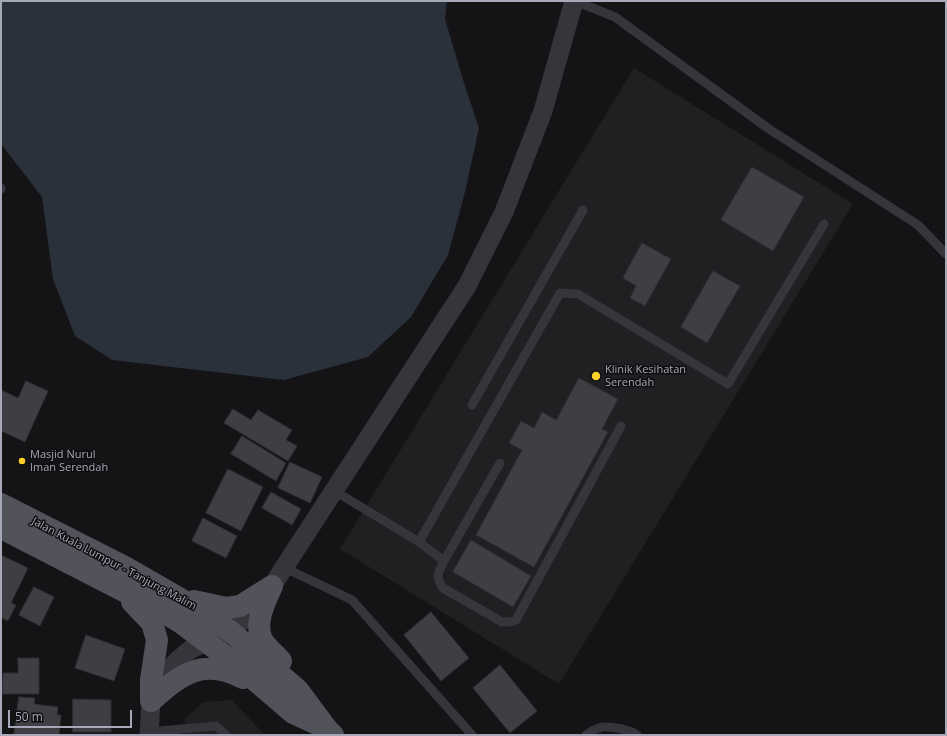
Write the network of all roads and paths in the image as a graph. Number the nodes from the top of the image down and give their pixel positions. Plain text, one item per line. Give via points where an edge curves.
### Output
1 (574, 1) edge
2 (583, 210) dead end
3 (824, 224) dead end
4 (946, 254) edge
5 (472, 405) dead end
6 (621, 426) dead end
7 (500, 463) dead end
8 (334, 490) junction
9 (1, 504) edge
10 (1, 528) edge
11 (419, 542) junction
12 (444, 561) junction
13 (283, 567) junction
14 (272, 586) junction
15 (120, 588) junction
16 (179, 598) junction
17 (230, 631) junction
18 (205, 642) junction
19 (298, 690) junction
20 (270, 693) junction
21 (151, 701) junction
22 (330, 732) edge
23 (149, 733) edge
24 (226, 735) edge
25 (472, 735) edge
26 (586, 735) edge
27 (636, 735) edge

1 - 4 lane via 615,17 769,129 918,224
1 - 8 street via 543,111 504,212 467,286
2 - 5 lane
3 - 11 lane via 728,384 578,294 560,293
6 - 12 lane via 516,620 502,622 443,588 437,576
7 - 12 lane
8 - 11 lane
8 - 13 street
9 - 16 main road, Jalan Kuala Lumpur - Tanjung Malim via 125,567
10 - 15 main road, Jalan Kuala Lumpur - Tanjung Malim
11 - 12 lane
13 - 14 street
13 - 25 lane via 352,600
14 - 16 main road via 240,606 226,608
14 - 17 street
14 - 19 main road via 262,609 259,624 262,640 290,670
15 - 18 main road, Jalan Kuala Lumpur - Tanjung Malim via 180,622
15 - 21 main road via 152,623 157,640 151,680
16 - 17 main road, Jalan Kuala Lumpur - Tanjung Malim
17 - 18 street
17 - 19 main road, Jalan Kuala Lumpur - Tanjung Malim
18 - 20 main road, Jalan Kuala Lumpur - Tanjung Malim
18 - 21 street via 191,649 163,676
19 - 22 main road, Jalan Kuala Lumpur - Tanjung Malim
20 - 21 main road via 221,669 202,668 172,682
20 - 22 main road, Jalan Kuala Lumpur - Tanjung Malim via 293,713
21 - 23 street
23 - 24 lane via 216,726
26 - 27 lane via 594,729 608,726

